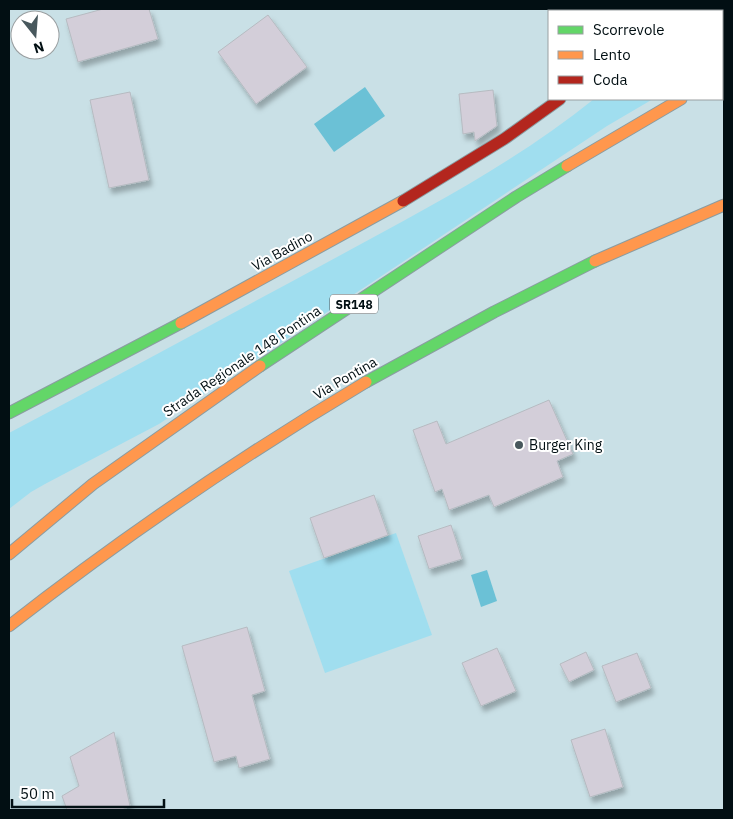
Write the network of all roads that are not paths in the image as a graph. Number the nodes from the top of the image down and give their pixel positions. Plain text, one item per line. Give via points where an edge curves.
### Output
1 (559, 100) edge
2 (679, 100) edge
3 (724, 205) edge
4 (9, 413) edge
5 (39, 528) junction
6 (9, 542) edge
7 (9, 554) edge
8 (9, 626) edge

1 - 4 street, Via Badino via 504,140 443,178 180,324
2 - 5 street, Strada Regionale 148 Pontina / SR148 via 523,193 238,380 116,467
3 - 8 street, Via Pontina via 623,247 549,283 379,375 192,491
5 - 6 street
5 - 7 street, Strada Regionale 148 Pontina / SR148

